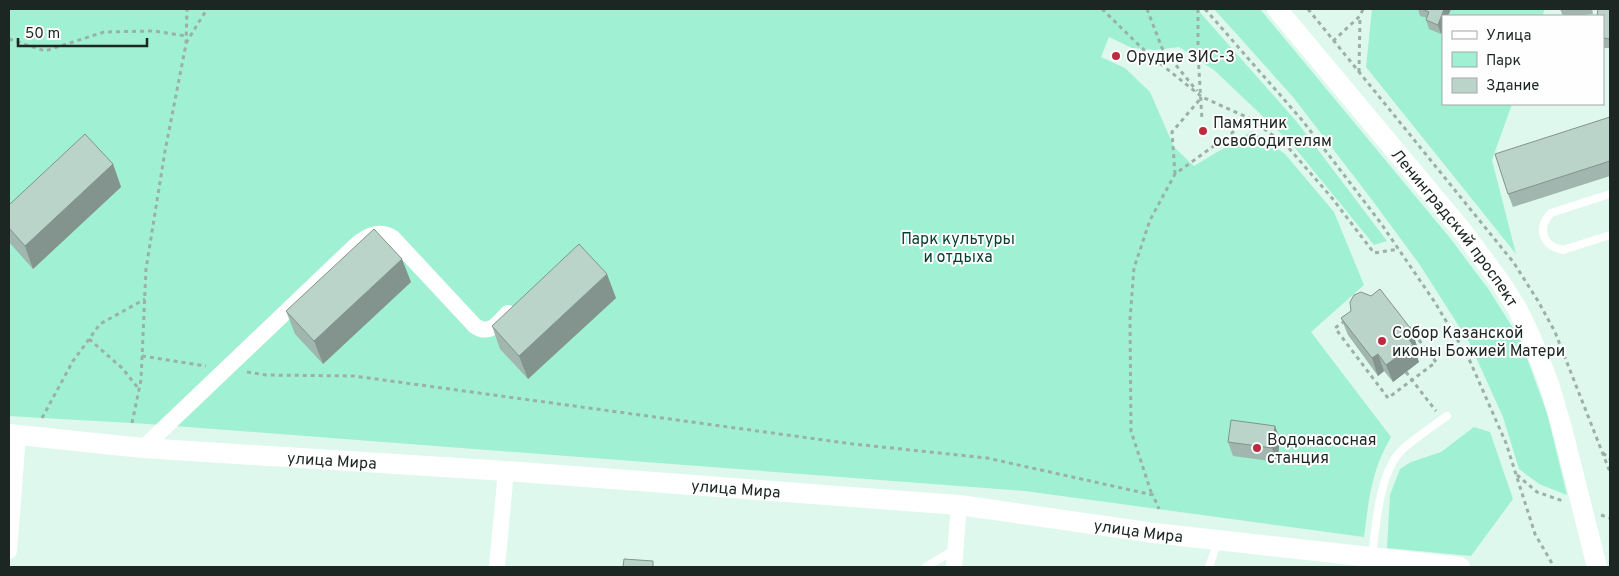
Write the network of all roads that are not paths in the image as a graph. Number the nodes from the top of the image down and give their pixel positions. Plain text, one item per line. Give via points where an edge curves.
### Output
1 (1277, 9) edge
2 (1610, 194) edge
3 (1610, 235) edge
4 (518, 304) edge
5 (1444, 418) road end
6 (14, 435) edge
7 (143, 448) junction
8 (506, 471) junction
9 (959, 505) junction
10 (1218, 540) junction
11 (956, 549) junction
12 (9, 551) edge
13 (1372, 558) junction
14 (497, 567) edge
15 (926, 567) edge
16 (954, 567) edge
17 (1209, 567) edge
18 (1460, 567) edge
19 (1597, 567) edge

1 - 19 street, Ленинградский проспект via 1464,233 1518,310 1539,358 1562,428
2 - 3 lane via 1551,214 1546,218 1543,230 1549,245 1563,250
4 - 7 street via 490,329 481,330 392,238 387,234 372,234 356,245
5 - 13 lane via 1402,450 1390,469 1381,495
6 - 7 street, улица Мира
6 - 12 street
7 - 8 street, улица Мира
8 - 9 street, улица Мира
8 - 14 street
9 - 10 street, улица Мира
9 - 11 street
10 - 13 street, улица Мира
10 - 17 lane
11 - 15 lane
11 - 16 street
13 - 18 street, улица Мира

